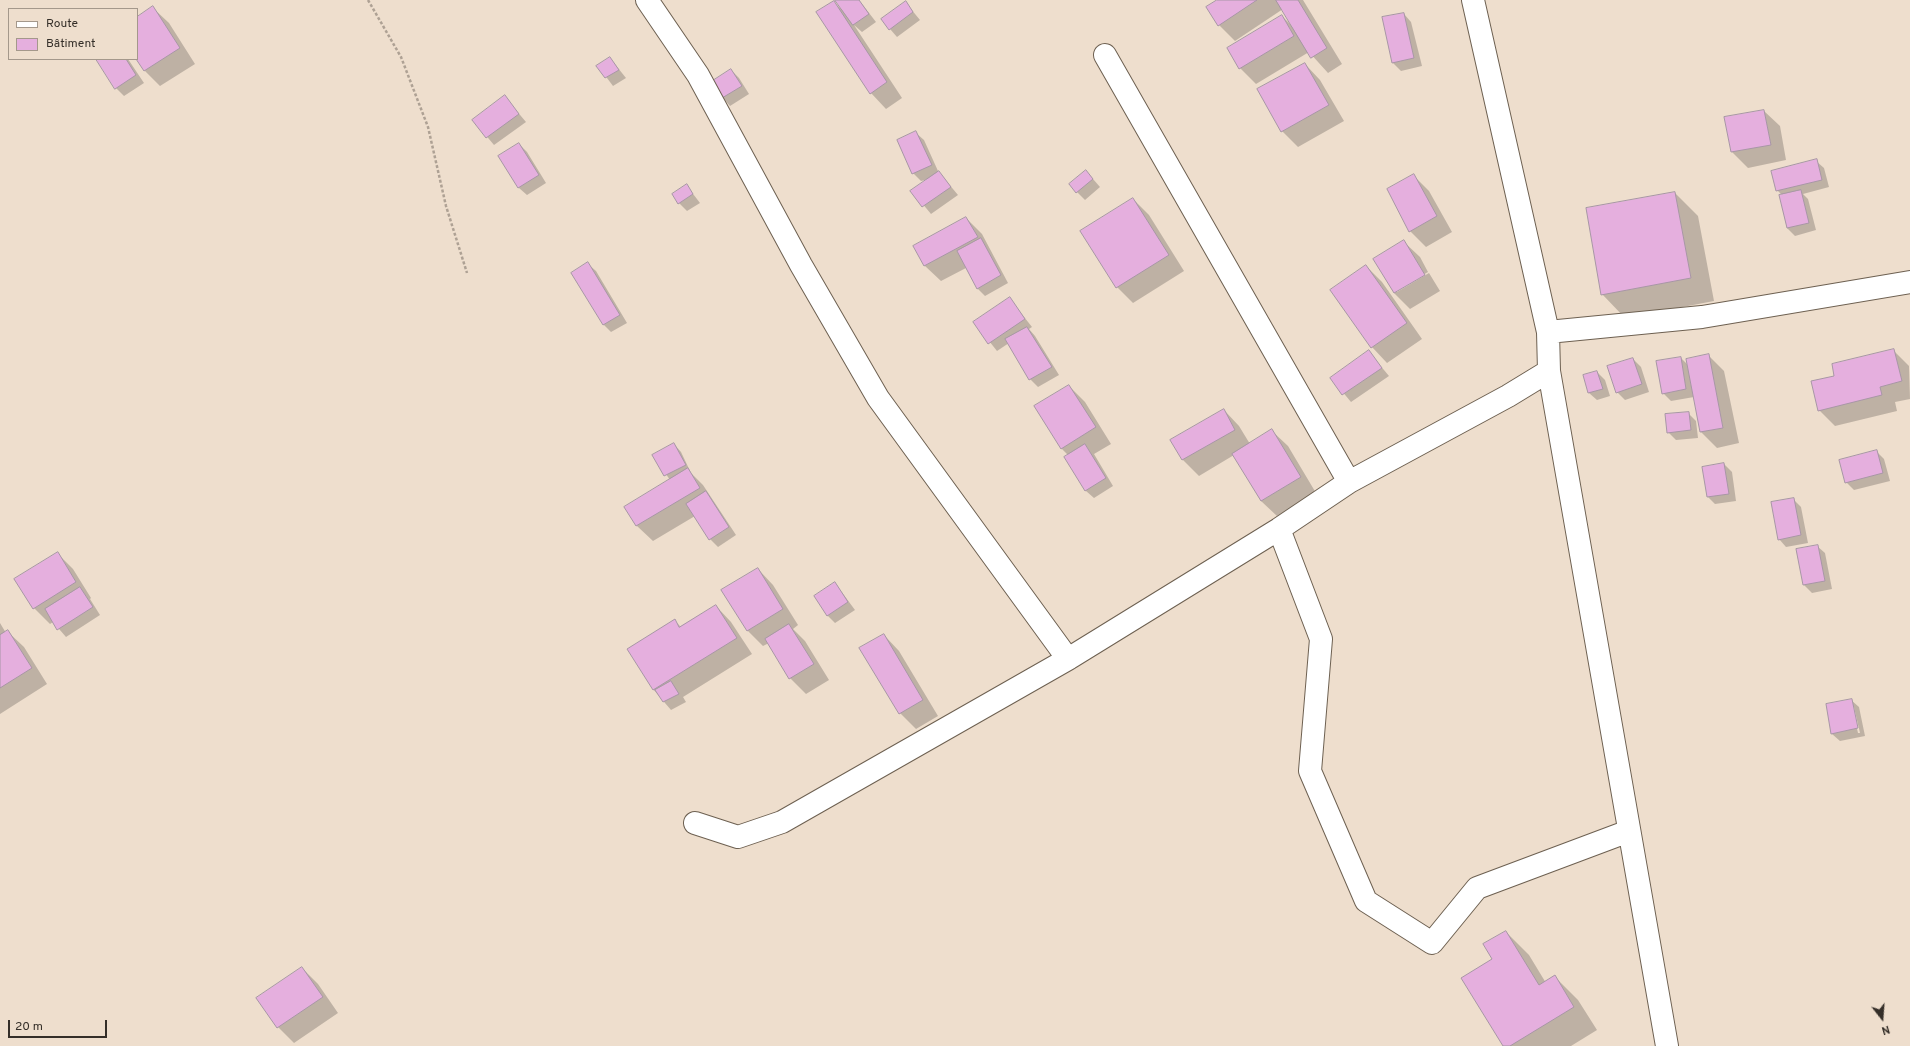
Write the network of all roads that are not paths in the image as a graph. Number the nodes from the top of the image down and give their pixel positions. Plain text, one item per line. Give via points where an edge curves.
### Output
1 (647, 0) edge
2 (1472, 0) edge
3 (1105, 55) dead end
4 (1910, 282) edge
5 (1548, 332) junction
6 (1549, 371) junction
7 (1349, 482) junction
8 (1279, 529) junction
9 (1068, 659) junction
10 (694, 823) dead end
11 (1630, 831) junction
12 (1667, 1046) edge

1 - 9 street via 698,75 801,265 878,398
2 - 5 street
3 - 7 street
4 - 5 street via 1702,317
5 - 6 street
6 - 7 street
6 - 11 street
7 - 8 street
8 - 9 street
8 - 11 street via 1321,639 1310,771 1366,901 1432,943 1477,888
9 - 10 street via 782,822 738,837
11 - 12 street

